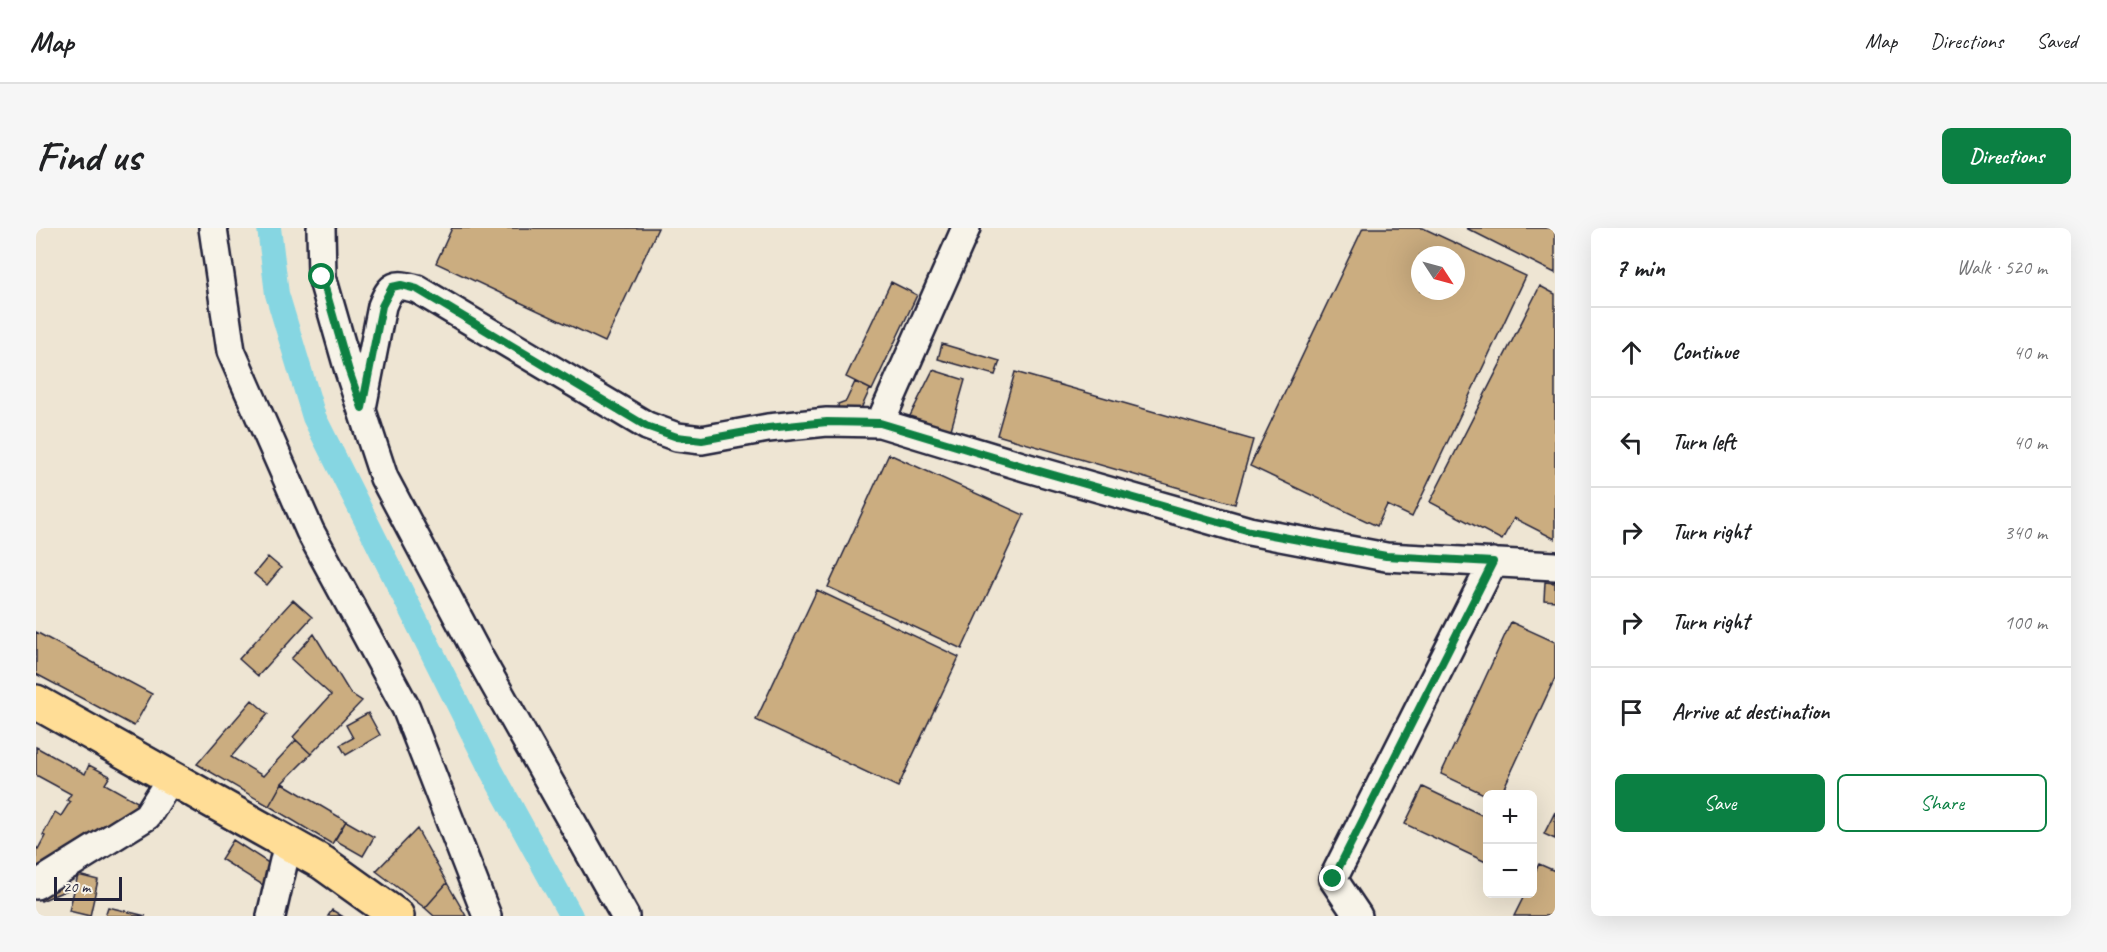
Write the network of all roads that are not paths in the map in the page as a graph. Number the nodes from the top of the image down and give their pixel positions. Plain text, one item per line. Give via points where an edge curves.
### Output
1 (213, 228) edge
2 (321, 228) edge
3 (966, 228) edge
4 (362, 408) junction
5 (880, 423) junction
6 (1493, 562) junction
7 (1555, 566) edge
8 (36, 702) edge
9 (171, 778) junction
10 (288, 843) junction
11 (36, 885) edge
12 (271, 916) edge
13 (398, 916) edge
14 (487, 916) edge
15 (626, 916) edge
16 (1358, 916) edge

1 - 14 lane via 231,351 310,531 406,708
2 - 4 lane via 322,277
3 - 5 lane
4 - 5 lane via 382,306 392,287 401,285 417,289 646,426 677,437 702,440 827,422
4 - 15 lane via 384,478 478,655
5 - 6 lane via 1250,531 1386,556
6 - 7 lane
6 - 16 lane via 1333,879
8 - 9 main road
9 - 10 main road
9 - 11 lane via 147,816
10 - 12 lane
10 - 13 main road

